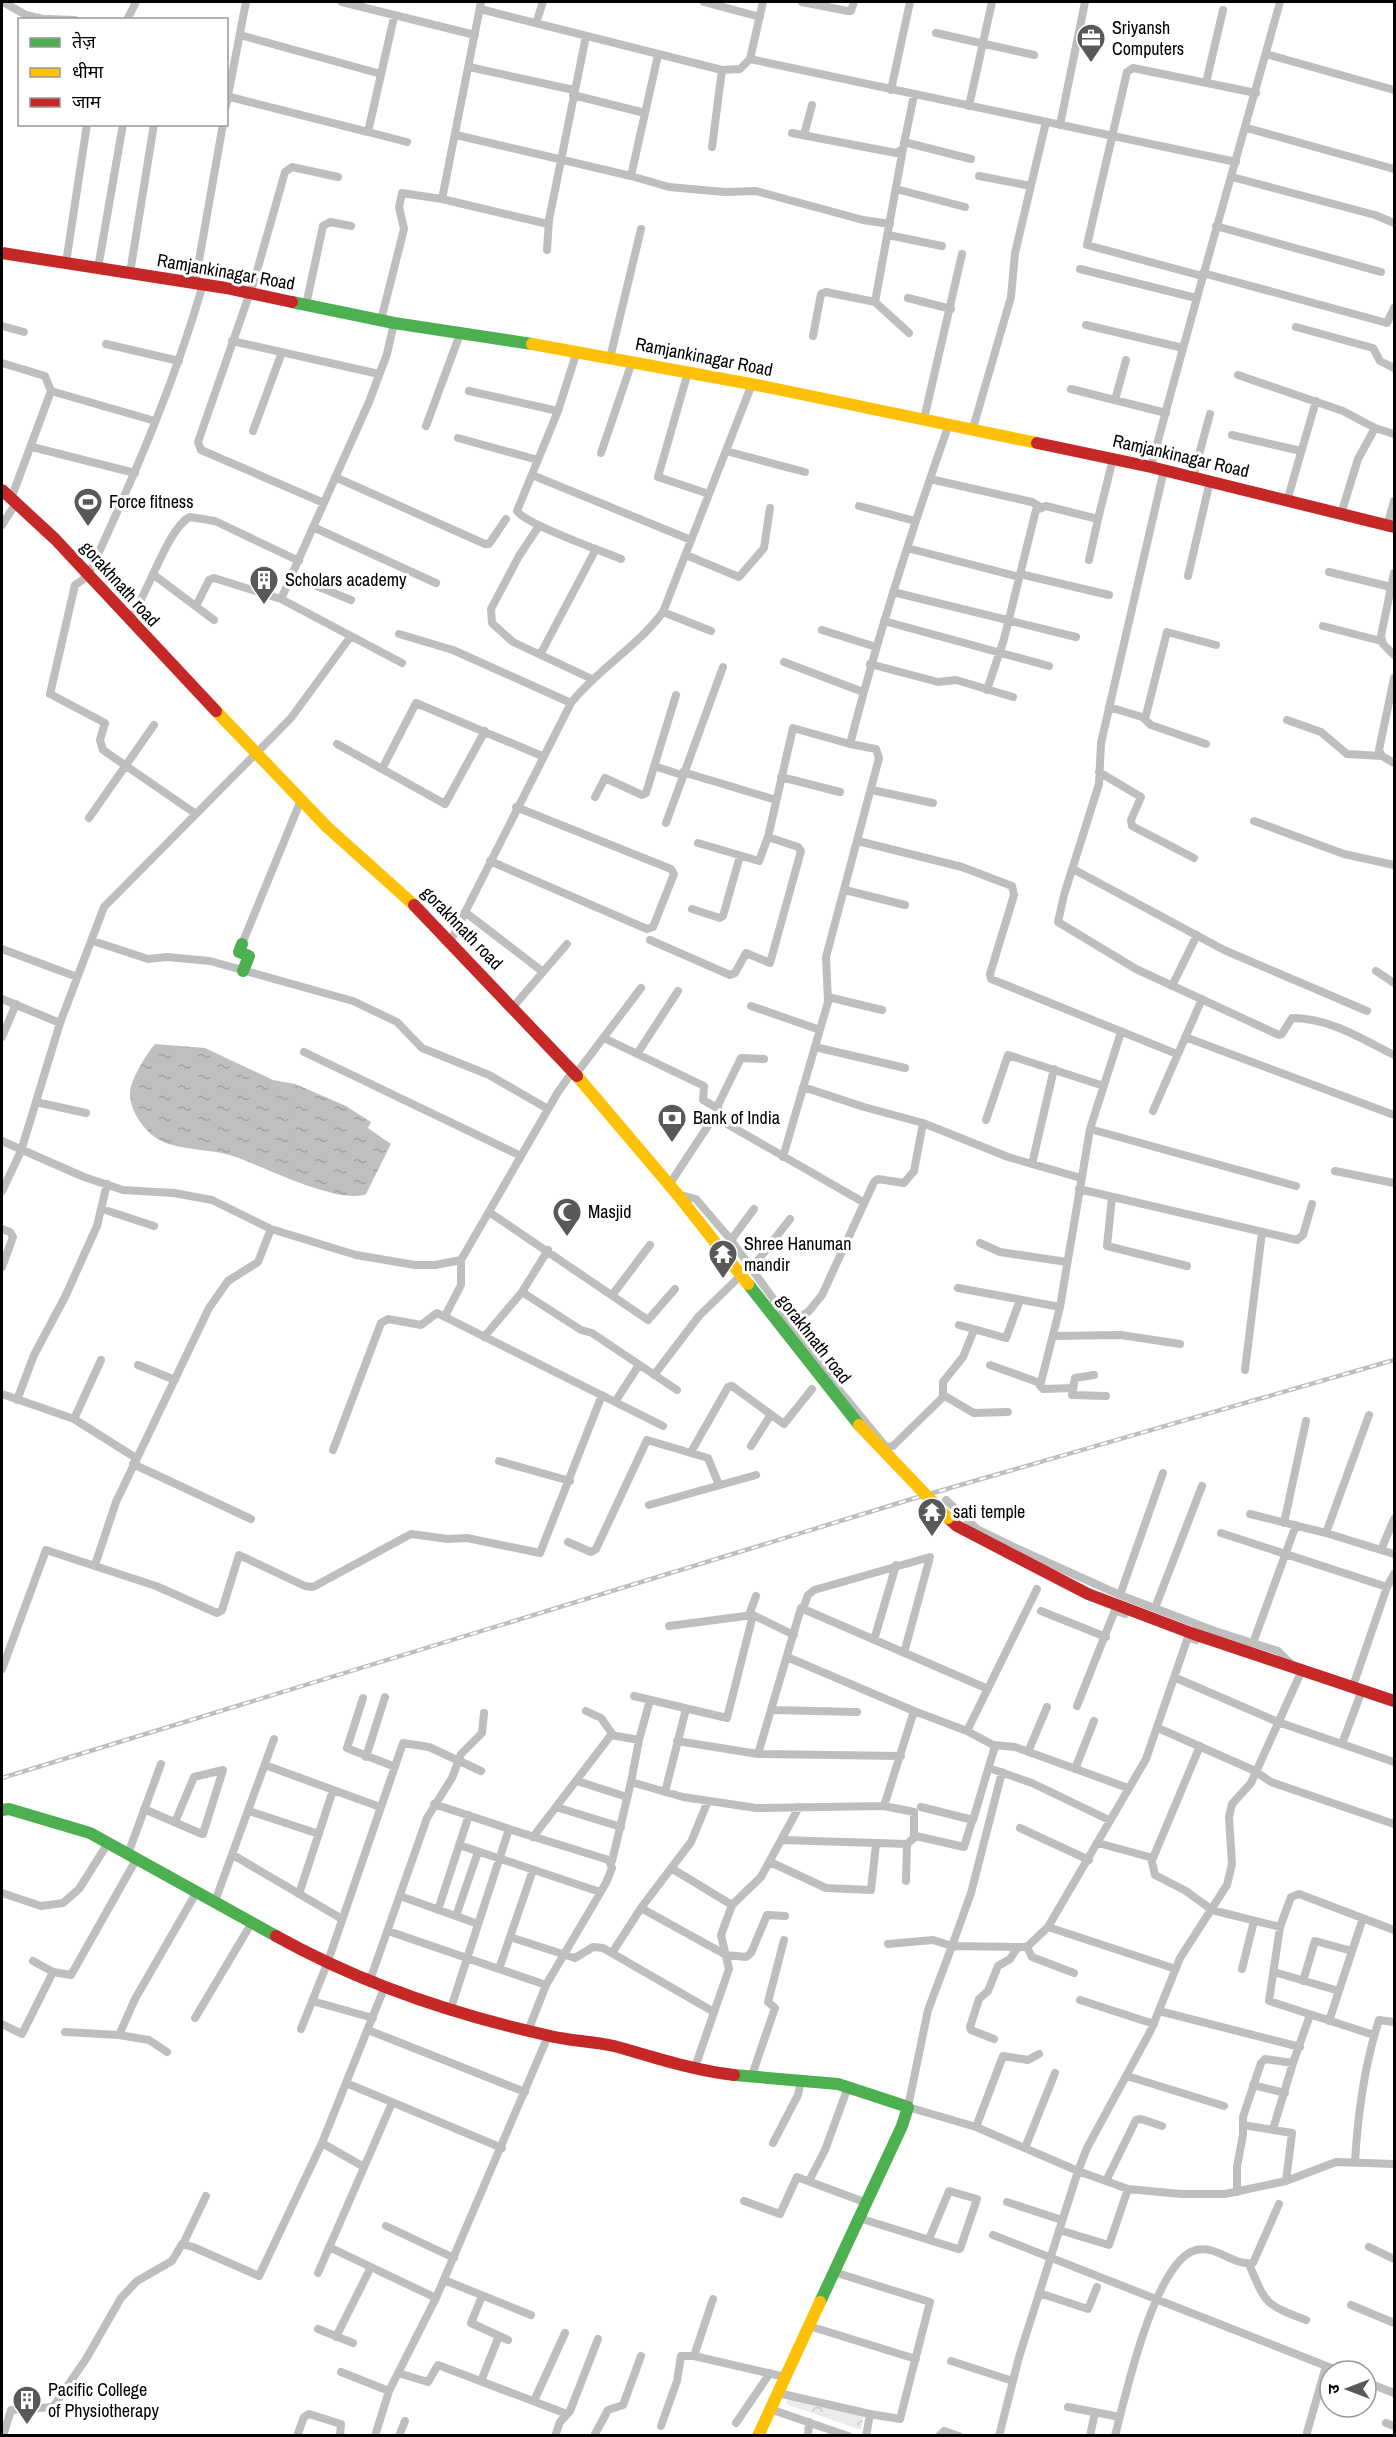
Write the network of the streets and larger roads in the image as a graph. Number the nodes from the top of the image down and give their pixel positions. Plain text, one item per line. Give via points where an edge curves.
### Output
1 (3, 2) edge
2 (136, 2) edge
3 (246, 2) edge
4 (342, 2) edge
5 (543, 2) edge
6 (704, 2) edge
7 (763, 2) edge
8 (802, 2) edge
9 (854, 2) edge
10 (910, 2) edge
11 (992, 2) edge
12 (1085, 2) edge
13 (1280, 2) edge
14 (480, 5) edge
15 (1222, 10) dead end
16 (394, 17) junction
17 (760, 17) junction
18 (42, 18) edge
19 (128, 18) edge
20 (536, 23) junction
21 (936, 33) dead end
22 (240, 35) junction
23 (475, 35) junction
24 (585, 36) junction
25 (982, 44) junction
26 (1266, 54) junction
27 (658, 55) junction
28 (1034, 55) dead end
29 (750, 59) junction
30 (469, 67) junction
31 (722, 70) junction
32 (381, 74) junction
33 (1206, 83) junction
34 (891, 90) junction
35 (1395, 90) edge
36 (574, 92) junction
37 (1256, 93) junction
38 (228, 94) edge
39 (914, 95) junction
40 (228, 99) edge
41 (812, 105) dead end
42 (969, 106) junction
43 (645, 113) junction
44 (1046, 122) junction
45 (1060, 125) junction
46 (87, 126) edge
47 (123, 126) edge
48 (154, 126) edge
49 (223, 126) edge
50 (1247, 128) junction
51 (368, 132) junction
52 (792, 133) dead end
53 (456, 135) junction
54 (804, 135) junction
55 (1111, 136) junction
56 (407, 142) dead end
57 (904, 146) junction
58 (712, 147) dead end
59 (561, 158) junction
60 (971, 159) dead end
61 (1236, 162) junction
62 (1395, 169) edge
63 (631, 176) junction
64 (979, 176) dead end
65 (338, 177) dead end
66 (1232, 177) junction
67 (1030, 186) junction
68 (896, 189) junction
69 (442, 199) junction
70 (964, 207) dead end
71 (1395, 223) edge
72 (549, 224) junction
73 (890, 224) junction
74 (351, 226) dead end
75 (1216, 226) junction
76 (641, 229) dead end
77 (888, 235) junction
78 (942, 246) dead end
79 (547, 250) dead end
80 (2, 253) edge
81 (962, 254) dead end
82 (66, 263) junction
83 (98, 268) junction
84 (1080, 269) dead end
85 (1381, 272) dead end
86 (130, 273) junction
87 (1202, 275) junction
88 (199, 284) junction
89 (249, 293) junction
90 (908, 298) dead end
91 (1196, 298) junction
92 (875, 302) junction
93 (306, 304) junction
94 (1395, 308) edge
95 (951, 309) junction
96 (388, 322) junction
97 (1086, 325) dead end
98 (2, 326) edge
99 (1296, 327) dead end
100 (24, 332) dead end
101 (909, 333) dead end
102 (460, 334) junction
103 (813, 336) dead end
104 (232, 341) junction
105 (106, 344) dead end
106 (1183, 348) junction
107 (577, 351) junction
108 (282, 352) junction
109 (610, 358) junction
110 (1126, 360) dead end
111 (179, 362) junction
112 (632, 362) junction
113 (2, 363) edge
114 (1395, 368) edge
115 (688, 372) junction
116 (379, 374) junction
117 (1238, 375) dead end
118 (752, 384) junction
119 (1071, 389) dead end
120 (51, 391) junction
121 (469, 391) dead end
122 (1115, 400) junction
123 (1316, 401) junction
124 (558, 411) junction
125 (1166, 413) junction
126 (1210, 414) dead end
127 (924, 419) junction
128 (155, 421) junction
129 (949, 424) junction
130 (426, 426) dead end
131 (973, 428) junction
132 (1375, 428) junction
133 (253, 430) dead end
134 (1395, 434) edge
135 (1232, 435) dead end
136 (458, 438) dead end
137 (32, 447) junction
138 (726, 451) junction
139 (1301, 451) junction
140 (602, 453) dead end
141 (1113, 459) junction
142 (538, 460) junction
143 (1158, 468) junction
144 (805, 472) dead end
145 (135, 473) junction
146 (532, 475) junction
147 (335, 477) junction
148 (1193, 477) junction
149 (930, 480) junction
150 (1210, 482) junction
151 (709, 494) junction
152 (9, 498) edge
153 (1287, 501) junction
154 (1395, 501) edge
155 (324, 503) junction
156 (859, 506) dead end
157 (770, 508) dead end
158 (1042, 508) junction
159 (1341, 514) junction
160 (506, 519) dead end
161 (1098, 519) junction
162 (915, 521) junction
163 (2, 525) edge
164 (539, 526) junction
165 (313, 527) junction
166 (1391, 527) edge
167 (691, 540) junction
168 (907, 548) junction
169 (597, 549) junction
170 (686, 555) junction
171 (621, 559) dead end
172 (1089, 560) dead end
173 (299, 561) junction
174 (1329, 572) dead end
175 (1395, 573) edge
176 (154, 575) junction
177 (1019, 575) junction
178 (88, 576) junction
179 (292, 576) junction
180 (1188, 576) dead end
181 (436, 584) dead end
182 (1391, 587) junction
183 (893, 592) junction
184 (1109, 595) dead end
185 (281, 599) junction
186 (351, 600) dead end
187 (196, 606) junction
188 (663, 612) junction
189 (214, 620) dead end
190 (129, 621) junction
191 (884, 621) junction
192 (1008, 621) junction
193 (1323, 626) dead end
194 (822, 630) dead end
195 (711, 631) dead end
196 (399, 634) dead end
197 (351, 636) junction
198 (1076, 637) dead end
199 (1381, 641) junction
200 (1216, 645) dead end
201 (876, 647) junction
202 (541, 653) junction
203 (999, 653) junction
204 (1395, 655) edge
205 (784, 662) dead end
206 (402, 663) dead end
207 (870, 664) junction
208 (1049, 666) dead end
209 (723, 667) dead end
210 (1395, 678) edge
211 (592, 679) junction
212 (987, 690) junction
213 (863, 692) junction
214 (676, 695) dead end
215 (1012, 697) dead end
216 (571, 704) junction
217 (1109, 707) junction
218 (1145, 719) junction
219 (1287, 720) dead end
220 (154, 725) dead end
221 (485, 731) junction
222 (336, 744) dead end
223 (850, 744) junction
224 (1206, 744) dead end
225 (256, 754) junction
226 (542, 756) junction
227 (1382, 756) junction
228 (1395, 763) edge
229 (126, 765) junction
230 (654, 766) junction
231 (382, 769) junction
232 (1099, 772) junction
233 (683, 774) junction
234 (781, 777) junction
235 (872, 790) junction
236 (840, 792) dead end
237 (595, 797) dead end
238 (301, 800) junction
239 (776, 800) junction
240 (933, 803) dead end
241 (516, 807) junction
242 (196, 814) junction
243 (89, 818) dead end
244 (1254, 821) dead end
245 (666, 823) dead end
246 (768, 837) junction
247 (858, 841) junction
248 (698, 843) dead end
249 (740, 856) junction
250 (1194, 858) dead end
251 (490, 861) junction
252 (1395, 865) edge
253 (1073, 868) junction
254 (845, 890) junction
255 (905, 905) dead end
256 (692, 909) dead end
257 (465, 912) junction
258 (1197, 935) junction
259 (650, 940) dead end
260 (93, 941) junction
261 (450, 942) junction
262 (567, 944) dead end
263 (242, 945) joint
264 (2, 949) edge
265 (1376, 971) dead end
266 (243, 972) junction
267 (543, 972) junction
268 (77, 977) junction
269 (1395, 983) edge
270 (1172, 986) junction
271 (641, 988) dead end
272 (678, 991) dead end
273 (828, 997) junction
274 (2, 999) edge
275 (1202, 999) junction
276 (15, 1005) junction
277 (752, 1006) dead end
278 (513, 1007) junction
279 (882, 1010) dead end
280 (1368, 1011) dead end
281 (60, 1023) junction
282 (820, 1030) junction
283 (1121, 1032) junction
284 (2, 1037) edge
285 (1185, 1037) junction
286 (604, 1038) junction
287 (815, 1047) junction
288 (304, 1052) dead end
289 (637, 1054) junction
290 (1177, 1054) junction
291 (1395, 1055) edge
292 (764, 1059) dead end
293 (905, 1068) dead end
294 (1054, 1069) junction
295 (575, 1073) junction
296 (1104, 1086) junction
297 (803, 1087) junction
298 (36, 1102) junction
299 (717, 1107) junction
300 (548, 1109) junction
301 (1153, 1111) dead end
302 (86, 1113) dead end
303 (1395, 1115) edge
304 (715, 1117) junction
305 (986, 1120) dead end
306 (923, 1122) junction
307 (1090, 1129) junction
308 (2, 1141) edge
309 (21, 1151) junction
310 (521, 1155) junction
311 (783, 1157) junction
312 (1032, 1164) junction
313 (1335, 1171) dead end
314 (1081, 1178) junction
315 (1395, 1183) edge
316 (106, 1184) junction
317 (1296, 1186) dead end
318 (673, 1190) junction
319 (1079, 1190) junction
320 (2, 1191) edge
321 (1112, 1197) junction
322 (863, 1202) junction
323 (1312, 1204) dead end
324 (102, 1209) junction
325 (754, 1209) dead end
326 (489, 1212) junction
327 (790, 1219) dead end
328 (154, 1226) dead end
329 (2, 1228) edge
330 (271, 1229) junction
331 (1262, 1232) junction
332 (731, 1240) junction
333 (980, 1243) dead end
334 (650, 1245) dead end
335 (548, 1250) junction
336 (461, 1260) junction
337 (1067, 1262) junction
338 (1187, 1266) dead end
339 (2, 1267) edge
340 (752, 1268) junction
341 (735, 1281) dead end
342 (958, 1288) dead end
343 (675, 1289) dead end
344 (522, 1292) junction
345 (613, 1294) junction
346 (1020, 1300) junction
347 (1060, 1307) junction
348 (445, 1316) junction
349 (792, 1323) junction
350 (959, 1325) dead end
351 (974, 1330) junction
352 (1053, 1336) junction
353 (484, 1337) junction
354 (1180, 1344) dead end
355 (101, 1360) dead end
356 (138, 1365) dead end
357 (639, 1365) junction
358 (990, 1365) dead end
359 (1245, 1370) dead end
360 (654, 1375) junction
361 (1095, 1375) dead end
362 (175, 1380) junction
363 (1040, 1383) junction
364 (1073, 1388) junction
365 (812, 1389) dead end
366 (676, 1390) dead end
367 (2, 1394) edge
368 (602, 1395) junction
369 (943, 1395) junction
370 (1106, 1396) dead end
371 (17, 1400) junction
372 (615, 1401) junction
373 (1008, 1412) dead end
374 (1369, 1415) dead end
375 (770, 1416) junction
376 (74, 1419) junction
377 (1306, 1421) dead end
378 (663, 1426) dead end
379 (751, 1446) dead end
380 (333, 1450) dead end
381 (691, 1452) junction
382 (135, 1461) junction
383 (499, 1461) dead end
384 (1163, 1473) dead end
385 (756, 1475) dead end
386 (570, 1481) junction
387 (719, 1485) junction
388 (1202, 1486) dead end
389 (946, 1500) dead end
390 (649, 1505) dead end
391 (1250, 1514) dead end
392 (251, 1519) dead end
393 (1395, 1519) edge
394 (1284, 1523) junction
395 (1296, 1525) junction
396 (1221, 1533) dead end
397 (1326, 1533) junction
398 (568, 1542) dead end
399 (1381, 1550) junction
400 (1286, 1553) junction
401 (1395, 1554) edge
402 (95, 1565) junction
403 (896, 1565) junction
404 (1395, 1574) edge
405 (1387, 1587) junction
406 (1036, 1588) dead end
407 (1120, 1595) junction
408 (756, 1596) dead end
409 (1155, 1608) junction
410 (803, 1609) junction
411 (1041, 1611) dead end
412 (751, 1615) junction
413 (669, 1626) dead end
414 (794, 1635) junction
415 (1106, 1636) junction
416 (1188, 1637) junction
417 (874, 1640) junction
418 (1253, 1642) junction
419 (904, 1653) junction
420 (787, 1657) junction
421 (1297, 1668) junction
422 (2, 1669) edge
423 (1176, 1677) junction
424 (1357, 1688) junction
425 (988, 1689) junction
426 (634, 1696) dead end
427 (386, 1697) dead end
428 (363, 1698) dead end
429 (650, 1700) junction
430 (1395, 1701) edge
431 (1077, 1706) dead end
432 (1047, 1707) dead end
433 (686, 1709) junction
434 (772, 1710) junction
435 (586, 1711) dead end
436 (914, 1711) junction
437 (857, 1712) dead end
438 (484, 1713) dead end
439 (1094, 1721) dead end
440 (1278, 1722) junction
441 (1158, 1728) junction
442 (967, 1731) junction
443 (613, 1735) junction
444 (274, 1739) dead end
445 (639, 1740) junction
446 (678, 1741) junction
447 (1342, 1744) junction
448 (994, 1745) junction
449 (1200, 1746) junction
450 (1028, 1752) junction
451 (758, 1754) junction
452 (366, 1756) junction
453 (901, 1756) junction
454 (457, 1762) junction
455 (1395, 1762) edge
456 (161, 1764) dead end
457 (265, 1765) junction
458 (395, 1767) junction
459 (989, 1768) junction
460 (1075, 1769) junction
461 (481, 1770) dead end
462 (1002, 1772) junction
463 (1257, 1772) junction
464 (577, 1781) junction
465 (631, 1782) junction
466 (1128, 1788) junction
467 (333, 1790) junction
468 (665, 1792) junction
469 (627, 1797) junction
470 (708, 1801) junction
471 (434, 1804) junction
472 (884, 1806) junction
473 (381, 1807) junction
474 (556, 1807) junction
475 (799, 1807) junction
476 (921, 1807) dead end
477 (144, 1809) junction
478 (2, 1810) edge
479 (249, 1811) junction
480 (469, 1815) junction
481 (1109, 1820) junction
482 (972, 1821) junction
483 (175, 1822) junction
484 (1395, 1824) edge
485 (621, 1827) junction
486 (1020, 1828) dead end
487 (509, 1829) junction
488 (319, 1834) junction
489 (533, 1837) junction
490 (914, 1837) junction
491 (783, 1840) junction
492 (108, 1843) junction
493 (1098, 1843) junction
494 (876, 1844) junction
495 (907, 1844) junction
496 (459, 1845) junction
497 (478, 1852) junction
498 (233, 1855) junction
499 (133, 1856) junction
500 (1151, 1858) junction
501 (500, 1859) junction
502 (1089, 1860) junction
503 (609, 1861) junction
504 (770, 1862) junction
505 (671, 1868) junction
506 (533, 1870) junction
507 (906, 1881) dead end
508 (600, 1892) junction
509 (2, 1893) edge
510 (196, 1893) junction
511 (299, 1893) junction
512 (400, 1896) junction
513 (214, 1904) junction
514 (732, 1905) junction
515 (641, 1908) junction
516 (438, 1910) junction
517 (1212, 1910) junction
518 (456, 1916) junction
519 (785, 1916) dead end
520 (342, 1918) junction
521 (1363, 1918) junction
522 (1254, 1921) junction
523 (250, 1923) junction
524 (478, 1924) junction
525 (1048, 1927) junction
526 (1280, 1927) junction
527 (1395, 1930) edge
528 (388, 1931) junction
529 (510, 1937) junction
530 (784, 1940) dead end
531 (888, 1944) dead end
532 (952, 1946) junction
533 (1028, 1947) junction
534 (1017, 1948) junction
535 (1352, 1951) junction
536 (612, 1953) junction
537 (564, 1954) junction
538 (726, 1955) junction
539 (467, 1959) junction
540 (33, 1961) dead end
541 (327, 1964) junction
542 (499, 1969) junction
543 (1176, 1969) junction
544 (1242, 1969) dead end
545 (52, 1972) junction
546 (1274, 1972) junction
547 (1074, 1973) dead end
548 (370, 1980) junction
549 (1303, 1981) junction
550 (546, 1985) junction
551 (386, 1986) junction
552 (1339, 1991) junction
553 (1080, 2000) dead end
554 (312, 2001) junction
555 (450, 2011) junction
556 (1159, 2011) junction
557 (714, 2012) junction
558 (1311, 2015) junction
559 (195, 2018) dead end
560 (373, 2018) junction
561 (1329, 2021) junction
562 (1395, 2022) edge
563 (2, 2024) edge
564 (1154, 2024) junction
565 (301, 2029) dead end
566 (368, 2030) junction
567 (528, 2031) junction
568 (65, 2032) dead end
569 (119, 2035) junction
570 (1374, 2035) junction
571 (548, 2036) junction
572 (994, 2039) dead end
573 (1300, 2047) junction
574 (167, 2052) dead end
575 (1039, 2054) dead end
576 (1293, 2063) junction
577 (694, 2070) junction
578 (1055, 2073) dead end
579 (1127, 2076) junction
580 (751, 2078) junction
581 (801, 2081) junction
582 (346, 2083) junction
583 (1253, 2085) junction
584 (848, 2087) junction
585 (525, 2092) junction
586 (1285, 2093) junction
587 (392, 2103) junction
588 (1224, 2106) dead end
589 (908, 2107) junction
590 (1243, 2125) junction
591 (1162, 2126) dead end
592 (976, 2127) junction
593 (1273, 2129) junction
594 (773, 2142) dead end
595 (322, 2143) junction
596 (502, 2148) junction
597 (1025, 2148) junction
598 (1355, 2161) junction
599 (1395, 2164) edge
600 (364, 2167) junction
601 (1078, 2171) junction
602 (809, 2181) junction
603 (1106, 2181) junction
604 (1286, 2181) junction
605 (1128, 2189) junction
606 (1237, 2192) junction
607 (206, 2196) dead end
608 (744, 2201) dead end
609 (1007, 2202) dead end
610 (867, 2203) junction
611 (1279, 2204) dead end
612 (860, 2218) junction
613 (1062, 2220) junction
614 (386, 2226) dead end
615 (1059, 2230) junction
616 (993, 2235) dead end
617 (929, 2240) junction
618 (183, 2244) junction
619 (329, 2247) junction
620 (1369, 2247) dead end
621 (1049, 2257) junction
622 (454, 2258) junction
623 (1395, 2259) edge
624 (1249, 2264) junction
625 (371, 2267) junction
626 (834, 2272) junction
627 (318, 2273) dead end
628 (444, 2280) junction
629 (1097, 2287) dead end
630 (1039, 2293) junction
631 (482, 2296) junction
632 (436, 2298) junction
633 (713, 2299) dead end
634 (1156, 2299) junction
635 (1351, 2305) dead end
636 (531, 2315) dead end
637 (1306, 2320) dead end
638 (1395, 2323) edge
639 (809, 2326) junction
640 (318, 2329) dead end
641 (565, 2333) dead end
642 (499, 2336) junction
643 (336, 2337) junction
644 (598, 2339) dead end
645 (508, 2340) dead end
646 (353, 2343) dead end
647 (641, 2356) dead end
648 (694, 2356) junction
649 (916, 2359) junction
650 (951, 2361) dead end
651 (1318, 2363) edge
652 (341, 2372) dead end
653 (398, 2373) junction
654 (770, 2373) junction
655 (785, 2377) junction
656 (481, 2381) junction
657 (1013, 2381) junction
658 (1378, 2387) edge
659 (389, 2391) junction
660 (777, 2393) junction
661 (1395, 2393) edge
662 (1318, 2394) edge
663 (534, 2401) junction
664 (1068, 2407) dead end
665 (770, 2409) junction
666 (1095, 2412) junction
667 (567, 2414) junction
668 (870, 2414) junction
669 (1120, 2417) junction
670 (405, 2421) dead end
671 (736, 2422) dead end
672 (809, 2422) junction
673 (661, 2426) dead end
674 (3, 2436) edge
675 (297, 2436) edge
676 (340, 2436) edge
677 (375, 2436) edge
678 (399, 2436) edge
679 (555, 2436) edge
680 (594, 2436) edge
681 (758, 2436) edge
682 (808, 2436) edge
683 (848, 2436) edge
684 (866, 2436) edge
685 (939, 2436) edge
686 (959, 2436) edge
687 (999, 2436) edge
688 (1090, 2436) edge
689 (1115, 2436) edge
690 (1306, 2436) edge

1 - 18 street via 26,15
2 - 19 street
3 - 22 street
4 - 16 street
5 - 20 street
6 - 17 street
7 - 17 street
8 - 9 street via 848,11
10 - 34 street
11 - 25 street
12 - 45 street
13 - 26 street
14 - 20 street
14 - 23 street
15 - 33 street
16 - 23 street
16 - 32 street
17 - 29 street
20 - 24 street
21 - 25 street
22 - 32 street
22 - 38 street
23 - 30 street
24 - 27 street
24 - 36 street
25 - 28 street
25 - 42 street
26 - 35 street
26 - 37 street
27 - 31 street
27 - 43 street
29 - 31 street via 740,69
29 - 34 street
30 - 36 street
30 - 53 street
31 - 58 street
32 - 51 street
33 - 37 street
33 - 55 street via 1130,69
34 - 39 street
36 - 43 street
36 - 59 street
37 - 50 street
39 - 42 street
39 - 57 street
40 - 51 street
41 - 54 street
42 - 44 street
43 - 63 street
44 - 45 street
44 - 67 street
45 - 55 street
46 - 82 street
47 - 83 street
48 - 86 street
49 - 88 street
50 - 61 street
50 - 62 street
51 - 56 street
52 - 54 street
53 - 59 street
53 - 69 street
54 - 57 street via 896,153
55 - 61 street
55 - 87 street via 1087,245
57 - 60 street
57 - 68 street
59 - 63 street
59 - 72 street
61 - 66 street
63 - 73 street via 685,190 756,191
64 - 67 street
65 - 89 street via 288,168
66 - 71 street via 1375,214
66 - 75 street
67 - 131 street via 1015,253 1011,297
68 - 70 street
68 - 73 street
69 - 72 street
69 - 96 street via 401,195 399,207 404,229
72 - 79 street
73 - 77 street
74 - 93 street via 330,222 323,226
75 - 85 street
75 - 87 street
76 - 109 street
77 - 78 street
77 - 92 street
80 - 82 street, Ramjankinagar Road
81 - 95 street
82 - 83 street, Ramjankinagar Road
83 - 86 street, Ramjankinagar Road
84 - 91 street
86 - 88 street, Ramjankinagar Road
87 - 91 street
87 - 94 street via 1387,323
88 - 89 street, Ramjankinagar Road
88 - 111 street
89 - 93 street, Ramjankinagar Road
89 - 104 street
90 - 95 street
91 - 106 street
92 - 101 street
92 - 103 street via 823,292
93 - 96 street, Ramjankinagar Road
95 - 127 street
96 - 102 street, Ramjankinagar Road
96 - 116 street via 387,354
97 - 106 street
98 - 100 street
99 - 114 street via 1373,348 1380,361
102 - 107 street, Ramjankinagar Road
102 - 130 street
104 - 108 street
104 - 155 street via 198,447 224,462
105 - 111 street
106 - 125 street
107 - 109 street, Ramjankinagar Road
107 - 124 street
108 - 116 street
108 - 133 street
109 - 112 street, Ramjankinagar Road
110 - 122 street
111 - 128 street
112 - 115 street, Ramjankinagar Road
112 - 140 street
113 - 120 street via 45,376
115 - 118 street, Ramjankinagar Road
115 - 151 street via 658,477
116 - 147 street
117 - 123 street
118 - 127 street, Ramjankinagar Road
118 - 138 street
119 - 122 street
120 - 128 street
120 - 137 street
121 - 124 street
122 - 125 street
123 - 132 street
123 - 139 street
124 - 142 street
125 - 143 street
126 - 148 street
127 - 129 street, Ramjankinagar Road
128 - 145 street
129 - 131 street, Ramjankinagar Road
129 - 149 street
131 - 141 street, Ramjankinagar Road
132 - 134 street
132 - 159 street via 1358,459
135 - 139 street
136 - 142 street
137 - 145 street
137 - 152 street
138 - 144 street
138 - 151 street
139 - 153 street
141 - 143 street, Ramjankinagar Road
141 - 161 street
142 - 146 street
143 - 148 street, Ramjankinagar Road
143 - 217 street
145 - 178 street
146 - 164 street via 517,511
146 - 167 street
147 - 155 street
147 - 160 street via 485,544 489,544
148 - 150 street, Ramjankinagar Road
149 - 158 street via 1032,502
149 - 162 street
150 - 153 street, Ramjankinagar Road
150 - 180 street
151 - 167 street
152 - 163 street
152 - 178 street, gorakhnath road via 55,539
153 - 159 street, Ramjankinagar Road
154 - 166 street
155 - 165 street
156 - 162 street
157 - 170 street via 764,548 739,577
158 - 161 street
158 - 177 street via 1036,510
159 - 166 street, Ramjankinagar Road
161 - 172 street
162 - 168 street
164 - 169 street
164 - 202 street via 491,609 492,623 501,632 513,642
165 - 173 street
165 - 181 street
167 - 170 street
168 - 177 street
168 - 183 street
169 - 171 street
169 - 202 street
170 - 188 street
173 - 176 street via 215,520 190,517 177,527
173 - 179 street
174 - 182 street
175 - 182 street
176 - 187 street
176 - 190 street
177 - 184 street
177 - 192 street
178 - 190 street, gorakhnath road
178 - 229 street via 75,585 52,695 105,723 100,746
179 - 185 street
179 - 186 street
182 - 199 street
183 - 191 street
183 - 192 street
185 - 187 street via 214,578 209,580
185 - 197 street
187 - 189 street
188 - 195 street
188 - 211 street via 651,628
190 - 225 street, gorakhnath road
191 - 201 street
191 - 203 street
192 - 198 street
192 - 203 street
193 - 199 street
194 - 201 street
196 - 216 street via 453,650
197 - 206 street
197 - 225 street via 291,718
199 - 204 street
200 - 218 street via 1167,633
201 - 207 street
202 - 211 street
203 - 208 street
203 - 212 street
205 - 213 street
207 - 212 street via 938,682 956,680
207 - 213 street
209 - 233 street
210 - 227 street via 1379,750
211 - 216 street
212 - 215 street
213 - 223 street
214 - 230 street
216 - 226 street
217 - 218 street
217 - 232 street
218 - 224 street via 1150,725
219 - 227 street via 1321,732 1347,754
220 - 229 street
221 - 226 street
221 - 231 street via 416,703
221 - 231 street via 445,804
222 - 231 street
223 - 234 street via 793,728
223 - 235 street via 878,752
225 - 238 street, gorakhnath road
225 - 242 street
226 - 241 street
227 - 228 street
229 - 242 street
229 - 243 street
230 - 233 street
230 - 237 street via 644,794 605,778
232 - 250 street via 1141,797 1132,826
232 - 253 street via 1099,784
233 - 239 street
233 - 245 street
234 - 236 street
234 - 239 street
235 - 240 street
235 - 247 street
238 - 261 street, gorakhnath road
238 - 263 street
239 - 246 street
241 - 251 street
241 - 251 street via 671,869 674,874 653,927 646,929
242 - 260 street via 109,901 100,914
244 - 252 street via 1344,854
246 - 249 street via 759,861
246 - 259 street via 798,847 801,852 770,963 746,953 730,975
247 - 254 street
247 - 283 street via 962,867 1012,886 1014,895 991,979
248 - 249 street
249 - 256 street via 723,916
251 - 257 street
253 - 258 street
253 - 270 street via 1058,919 1060,925
254 - 255 street
254 - 273 street via 826,957
257 - 261 street
257 - 267 street
258 - 270 street
258 - 280 street
260 - 266 street via 148,959 205,960
260 - 268 street
261 - 278 street, gorakhnath road
262 - 267 street
263 - 266 street via 239,952 249,956
264 - 268 street
265 - 269 street
266 - 300 street via 358,1003 397,1022 422,1048 489,1075
267 - 278 street
268 - 281 street
270 - 275 street
271 - 286 street
272 - 289 street
273 - 279 street
273 - 282 street
274 - 276 street
275 - 285 street
275 - 291 street via 1279,1035 1292,1018 1316,1021 1343,1029
276 - 281 street
276 - 284 street
277 - 282 street
278 - 295 street, gorakhnath road
281 - 298 street
282 - 287 street
283 - 290 street
283 - 296 street
285 - 290 street
285 - 303 street
286 - 289 street
286 - 295 street
287 - 293 street
287 - 297 street
288 - 310 street
289 - 299 street via 704,1086 703,1100
290 - 301 street
292 - 299 street via 741,1058
294 - 296 street
294 - 305 street via 1008,1055
294 - 312 street
295 - 300 street
295 - 318 street, gorakhnath road
296 - 307 street
297 - 306 street
297 - 311 street
298 - 302 street
298 - 309 street
299 - 304 street
300 - 310 street
304 - 311 street
304 - 318 street
306 - 312 street
306 - 322 street via 914,1171 908,1180 898,1183 878,1179
307 - 314 street
307 - 317 street
308 - 309 street
309 - 316 street
309 - 320 street
310 - 326 street
311 - 322 street
312 - 314 street
313 - 315 street
314 - 319 street
316 - 324 street
316 - 330 street via 130,1191 212,1200
318 - 332 street via 696,1199
318 - 421 street, gorakhnath road, bridge via 859,1425 957,1526 1088,1594
319 - 321 street
319 - 337 street
321 - 331 street
321 - 338 street via 1107,1246
322 - 349 street via 822,1295
323 - 331 street via 1301,1239
324 - 328 street
324 - 371 street
325 - 332 street
326 - 335 street
326 - 336 street
327 - 340 street
329 - 339 street via 13,1237
330 - 336 street via 368,1258 416,1265
330 - 362 street via 258,1262 228,1281 213,1301
331 - 359 street
332 - 340 street
333 - 337 street via 1000,1252
334 - 345 street
335 - 344 street
335 - 345 street
336 - 348 street via 461,1286
337 - 347 street
340 - 349 street
341 - 360 street via 699,1316
342 - 346 street
343 - 345 street via 648,1320
344 - 353 street
344 - 357 street
346 - 347 street
346 - 351 street via 1006,1338
347 - 352 street
348 - 353 street
348 - 380 street via 434,1313 421,1325 388,1319 381,1323
349 - 369 street via 835,1385 886,1447 893,1446
350 - 351 street
351 - 369 street via 963,1357 943,1382
352 - 354 street via 1121,1335
352 - 363 street
353 - 368 street
355 - 376 street
356 - 362 street
357 - 360 street
357 - 372 street
358 - 363 street
360 - 366 street
361 - 364 street via 1074,1378
362 - 382 street
363 - 364 street via 1043,1389
364 - 370 street via 1074,1397
365 - 375 street via 787,1422 780,1424
367 - 371 street
368 - 372 street
368 - 386 street
369 - 373 street via 974,1413
371 - 376 street
372 - 378 street
374 - 397 street
375 - 379 street
375 - 381 street via 732,1386 728,1387
376 - 382 street
377 - 394 street
381 - 387 street via 708,1458
381 - 398 street via 647,1440 596,1549 591,1552
382 - 392 street
382 - 402 street via 116,1502
383 - 386 street
384 - 407 street
385 - 387 street
386 - 402 street via 538,1554 467,1538 411,1534 313,1587 239,1555 222,1610 217,1613
387 - 390 street
388 - 409 street
389 - 407 street via 977,1529
391 - 394 street
393 - 399 street
394 - 395 street
395 - 397 street
395 - 400 street
396 - 400 street
397 - 399 street
399 - 401 street
400 - 405 street
400 - 418 street
402 - 422 street via 51,1549 43,1553
403 - 410 street via 814,1590
403 - 417 street
403 - 419 street via 927,1556 931,1559
404 - 405 street
405 - 424 street
406 - 425 street
407 - 409 street
408 - 412 street
409 - 418 street
410 - 414 street
410 - 417 street
411 - 415 street
412 - 413 street
412 - 414 street
412 - 433 street via 730,1716 725,1719
414 - 420 street
415 - 416 street via 1115,1610
415 - 431 street
416 - 421 street via 1272,1665
416 - 423 street
417 - 419 street
418 - 421 street via 1278,1651
419 - 425 street
420 - 434 street
420 - 436 street
421 - 424 street, gorakhnath road
421 - 440 street
423 - 440 street
423 - 441 street
424 - 430 street, gorakhnath road
424 - 447 street
425 - 442 street
426 - 429 street
427 - 452 street
428 - 452 street via 346,1746
429 - 433 street
429 - 445 street
432 - 450 street
433 - 446 street
434 - 437 street
434 - 451 street
435 - 443 street via 602,1719
436 - 442 street
436 - 453 street
438 - 454 street via 482,1733
439 - 460 street
440 - 447 street
440 - 463 street
441 - 449 street
441 - 466 street via 1146,1760
442 - 448 street
443 - 445 street
443 - 464 street
444 - 457 street
445 - 465 street
446 - 451 street
446 - 468 street
447 - 455 street
448 - 450 street via 1005,1744
448 - 459 street
449 - 463 street
449 - 500 street
450 - 460 street
451 - 453 street
452 - 458 street
453 - 472 street
454 - 458 street via 429,1747 404,1743
454 - 461 street
454 - 471 street via 452,1778
456 - 477 street
457 - 467 street
457 - 479 street
458 - 473 street
459 - 462 street
459 - 482 street
460 - 466 street
462 - 481 street
462 - 532 street via 971,1893
463 - 484 street via 1270,1782
463 - 517 street via 1232,1804 1230,1875
464 - 469 street
464 - 474 street
465 - 468 street
465 - 469 street
466 - 481 street
467 - 473 street
467 - 488 street
468 - 470 street
469 - 485 street
470 - 475 street via 756,1808
470 - 505 street via 691,1842
471 - 480 street
471 - 512 street
472 - 475 street
472 - 490 street via 914,1812
473 - 520 street
474 - 485 street
474 - 489 street
475 - 491 street
476 - 482 street
477 - 483 street
477 - 499 street
478 - 492 street via 90,1833
479 - 488 street
479 - 498 street
480 - 487 street
480 - 496 street
481 - 493 street
482 - 490 street via 964,1847
483 - 483 street via 204,1832 223,1770 194,1777
485 - 503 street via 614,1858
486 - 502 street
487 - 489 street
487 - 501 street
488 - 511 street
489 - 503 street
490 - 495 street
491 - 494 street
491 - 504 street
492 - 499 street
492 - 509 street via 80,1888 63,1903 41,1906
493 - 500 street
493 - 502 street
494 - 495 street
494 - 504 street via 871,1890 825,1888
495 - 507 street
496 - 497 street
496 - 516 street
497 - 501 street
497 - 518 street
498 - 511 street
498 - 513 street
499 - 510 street
499 - 545 street via 71,1975
500 - 517 street via 1155,1875
501 - 506 street
501 - 524 street
502 - 525 street
503 - 508 street via 612,1869
504 - 514 street via 761,1877
505 - 514 street
505 - 515 street
506 - 508 street
506 - 529 street
508 - 537 street
510 - 513 street
510 - 569 street via 135,1999
511 - 520 street
512 - 516 street
512 - 528 street
513 - 523 street
514 - 538 street via 721,1935
515 - 536 street
515 - 538 street
516 - 518 street
517 - 522 street
517 - 543 street
518 - 524 street
519 - 538 street via 766,1915 749,1956
520 - 541 street
521 - 526 street via 1294,1894
521 - 527 street
521 - 535 street
522 - 526 street
522 - 544 street
523 - 541 street
523 - 559 street
524 - 539 street
525 - 533 street
525 - 543 street
526 - 546 street
528 - 539 street
528 - 548 street
529 - 537 street
529 - 542 street
530 - 580 street via 768,2002 775,2008
531 - 532 street via 933,1940
532 - 534 street
532 - 589 street via 928,2010
533 - 534 street
533 - 547 street via 1032,1957
534 - 572 street via 1010,1959 998,1966 988,1991 979,2000 970,2027
535 - 549 street via 1316,1941
535 - 552 street
536 - 537 street via 597,1946 575,1958
536 - 557 street
537 - 550 street
538 - 557 street via 729,1969
539 - 542 street
539 - 555 street
540 - 545 street
541 - 548 street
541 - 554 street
542 - 550 street
543 - 556 street
545 - 563 street via 22,2034
546 - 549 street
546 - 558 street via 1269,2001
548 - 551 street
549 - 552 street
550 - 567 street
551 - 555 street
551 - 560 street
552 - 561 street
553 - 564 street
554 - 560 street
554 - 565 street
555 - 567 street
556 - 564 street
556 - 573 street
557 - 577 street
558 - 561 street
558 - 573 street
560 - 566 street
561 - 570 street
562 - 570 street via 1379,2020
564 - 579 street
566 - 582 street
566 - 585 street
567 - 571 street
568 - 569 street
569 - 574 street via 149,2040
570 - 598 street via 1360,2104
571 - 577 street via 612,2046
571 - 585 street
573 - 576 street
575 - 592 street via 1028,2060 1004,2056
576 - 583 street via 1265,2059
576 - 586 street
577 - 580 street
578 - 597 street
579 - 588 street
579 - 601 street
580 - 581 street
581 - 584 street
581 - 594 street via 798,2095
582 - 587 street
582 - 595 street
583 - 586 street
583 - 590 street
584 - 589 street
584 - 602 street
585 - 596 street
586 - 593 street
587 - 596 street
587 - 600 street
589 - 592 street
589 - 610 street
590 - 593 street
590 - 606 street
591 - 603 street via 1136,2120
592 - 597 street
593 - 604 street via 1292,2134
595 - 600 street
595 - 618 street via 259,2276
596 - 622 street
597 - 601 street
598 - 599 street
598 - 604 street via 1336,2162
600 - 619 street
601 - 603 street
601 - 613 street
602 - 608 street via 796,2178 780,2214
602 - 610 street
603 - 605 street
604 - 606 street
605 - 606 street via 1181,2194
605 - 615 street via 1109,2245
607 - 618 street
609 - 613 street
610 - 612 street
611 - 624 street via 1255,2261
612 - 617 street
612 - 626 street
613 - 615 street
614 - 622 street
615 - 621 street
616 - 621 street
617 - 617 street via 961,2248 977,2199 949,2191
618 - 674 street via 172,2261 137,2281 121,2298 53,2407 10,2410
619 - 625 street
619 - 627 street
620 - 623 street
621 - 630 street
621 - 634 street
622 - 628 street
624 - 634 street via 1207,2249 1191,2251 1179,2258
624 - 637 street via 1265,2300
625 - 632 street
625 - 643 street
626 - 639 street
626 - 649 street via 929,2300
628 - 631 street
628 - 632 street
629 - 630 street via 1088,2309
630 - 657 street
631 - 636 street
631 - 642 street via 470,2322
632 - 653 street
633 - 648 street
634 - 651 street
634 - 669 street
635 - 638 street
639 - 649 street
639 - 655 street
640 - 643 street
641 - 663 street
642 - 645 street
642 - 656 street
643 - 646 street
644 - 667 street
647 - 680 street via 622,2405 608,2410
648 - 654 street
648 - 673 street via 681,2356 677,2381
649 - 668 street via 900,2419
650 - 657 street
652 - 659 street
653 - 656 street via 429,2382 438,2365
653 - 659 street
654 - 655 street
654 - 671 street
655 - 660 street
656 - 663 street
657 - 687 street
658 - 661 street
659 - 677 street
660 - 665 street
660 - 668 street
662 - 690 street
663 - 667 street
664 - 666 street
665 - 672 street
665 - 681 street
666 - 669 street
666 - 688 street
667 - 679 street
668 - 684 street
669 - 689 street
670 - 678 street
672 - 682 street
672 - 683 street
675 - 676 street via 309,2414 341,2424
685 - 686 street via 944,2432

